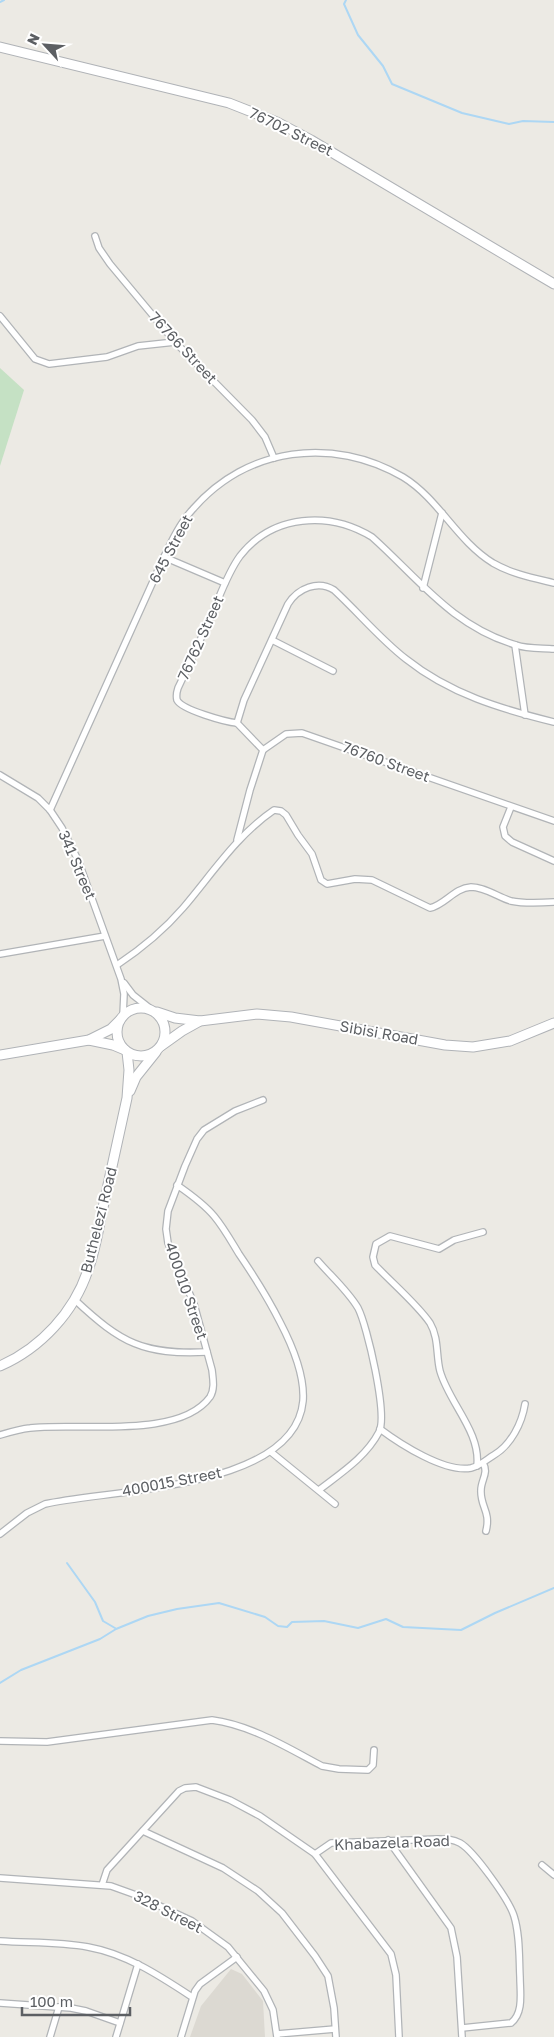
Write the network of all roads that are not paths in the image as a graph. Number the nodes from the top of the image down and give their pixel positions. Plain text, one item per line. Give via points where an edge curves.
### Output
1 (0, 47) edge
2 (95, 236) dead end
3 (554, 284) edge
4 (0, 316) edge
5 (175, 342) junction
6 (274, 458) junction
7 (442, 513) junction
8 (164, 557) junction
9 (225, 583) junction
10 (554, 583) edge
11 (424, 588) junction
12 (272, 640) junction
13 (515, 645) junction
14 (554, 648) edge
15 (333, 671) dead end
16 (525, 715) junction
17 (554, 722) edge
18 (237, 723) junction
19 (263, 750) junction
20 (0, 775) edge
21 (511, 807) junction
22 (50, 810) junction
23 (554, 821) edge
24 (237, 842) junction
25 (554, 861) edge
26 (554, 902) edge
27 (105, 936) junction
28 (0, 954) edge
29 (117, 965) junction
30 (121, 979) junction
31 (154, 1011) junction
32 (121, 1018) junction
33 (200, 1021) junction
34 (554, 1023) edge
35 (89, 1040) junction
36 (159, 1048) junction
37 (126, 1051) junction
38 (0, 1055) edge
39 (127, 1098) junction
40 (263, 1100) dead end
41 (177, 1185) junction
42 (483, 1232) dead end
43 (318, 1261) dead end
44 (75, 1300) junction
45 (207, 1352) junction
46 (0, 1366) edge
47 (525, 1404) dead end
48 (380, 1429) junction
49 (0, 1435) edge
50 (271, 1452) junction
51 (483, 1462) junction
52 (477, 1466) junction
53 (319, 1490) junction
54 (335, 1504) dead end
55 (486, 1531) dead end
56 (0, 1534) edge
57 (0, 1741) edge
58 (374, 1750) dead end
59 (143, 1831) junction
60 (388, 1840) junction
61 (315, 1854) junction
62 (542, 1866) dead end
63 (554, 1875) edge
64 (0, 1878) edge
65 (102, 1884) junction
66 (0, 1941) edge
67 (236, 1957) junction
68 (138, 1964) junction
69 (192, 1997) junction
70 (0, 2004) edge
71 (59, 2007) junction
72 (120, 2023) junction
73 (462, 2028) junction
74 (335, 2029) junction
75 (277, 2036) edge
76 (50, 2037) edge
77 (116, 2037) edge
78 (181, 2037) edge
79 (336, 2037) edge
80 (399, 2037) edge
81 (462, 2037) edge

1 - 3 street, 76702 Street via 196,94 277,122
2 - 5 street, 76766 Street via 107,259
4 - 5 street via 36,359 49,364 106,357 138,346
5 - 6 street, 76766 Street via 252,420 265,437
6 - 7 street, 645 Street via 328,452 366,460 404,478 421,490
6 - 8 street, 645 Street via 240,471 210,491 192,509
7 - 10 street, 645 Street via 493,563
7 - 11 street
8 - 9 street
8 - 22 street, 645 Street
9 - 11 street, 76762 Street via 240,556 268,532 286,524 319,520 344,524 372,538
9 - 18 street, 76762 Street via 178,688 177,697 191,708
11 - 13 street, 76762 Street via 459,618
12 - 15 street
12 - 16 street via 296,594 316,585 328,586 399,653 430,676 473,698
12 - 18 street
13 - 14 street, 76762 Street
13 - 16 street
16 - 17 street
18 - 19 street
19 - 21 street, 76760 Street via 286,734 302,733
19 - 24 street
20 - 22 street, 341 Street via 27,790
21 - 23 street, 76760 Street
21 - 25 street via 503,827 504,836
22 - 27 street, 341 Street via 69,840
24 - 26 street via 257,821 277,810 286,815 312,854 321,880 327,884 355,879 372,880 430,908 468,888 520,902
24 - 29 street via 176,916 140,950
27 - 28 street
27 - 29 street, 341 Street
29 - 30 street, 341 Street
30 - 31 street, 341 Street via 133,995
30 - 32 street, 341 Street via 124,994
31 - 32 street via 137,1008
31 - 33 street, Sibisi Road
31 - 36 street via 161,1018 165,1032
32 - 35 street via 111,1029
32 - 37 street, Buthelezi Road via 117,1036
33 - 34 street, Sibisi Road via 269,1014 445,1046 473,1047 510,1041
33 - 36 street, Sibisi Road
35 - 37 street
35 - 38 street
36 - 37 street via 142,1056
36 - 39 street, Buthelezi Road via 136,1077
37 - 39 street, Buthelezi Road via 129,1070
39 - 44 street, Buthelezi Road via 89,1270
40 - 41 street, 400010 Street via 235,1111 204,1130
41 - 45 street, 400010 Street via 167,1218 168,1243 194,1304
41 - 50 street, 400015 Street via 214,1215 224,1229 270,1302 295,1356 303,1388 301,1410 292,1431
42 - 52 street via 454,1240 440,1248 390,1236 376,1244 373,1257 375,1265 423,1313 434,1330 440,1372 475,1442
43 - 48 street via 361,1315 378,1386
44 - 45 street via 106,1328 136,1345 164,1352
44 - 46 street, Buthelezi Road via 47,1335 25,1353
45 - 49 street, 400010 Street via 213,1382 210,1396 197,1408 175,1419 118,1427 30,1428
47 - 51 street via 521,1421 506,1446
48 - 52 street via 406,1447 438,1462 464,1468
48 - 53 street via 368,1449
50 - 53 street
50 - 56 street, 400015 Street via 214,1477 45,1504
51 - 52 street
51 - 55 street via 486,1472 481,1490 487,1512
53 - 54 street
57 - 58 street via 47,1742 212,1720 235,1725 331,1768 368,1770 373,1765
59 - 61 street via 179,1791 196,1787 243,1807
59 - 65 street via 107,1870
59 - 74 street via 223,1868 282,1912 328,1976
60 - 61 street, Khabazela Road via 331,1843
60 - 73 street via 451,1928
60 - 73 street, Khabazela Road via 447,1839 462,1844 511,1909 517,1929 518,2016 511,2023
61 - 80 street via 391,1954 396,1975
62 - 63 street
64 - 65 street, 328 Street
65 - 67 street, 328 Street via 136,1895 192,1921
66 - 68 street via 88,1947
67 - 69 street via 200,1984
67 - 75 street, 328 Street via 270,2001
68 - 69 street
68 - 72 street
69 - 78 street
70 - 71 street
71 - 72 street
71 - 76 street
72 - 77 street
73 - 81 street
74 - 75 street
74 - 79 street

